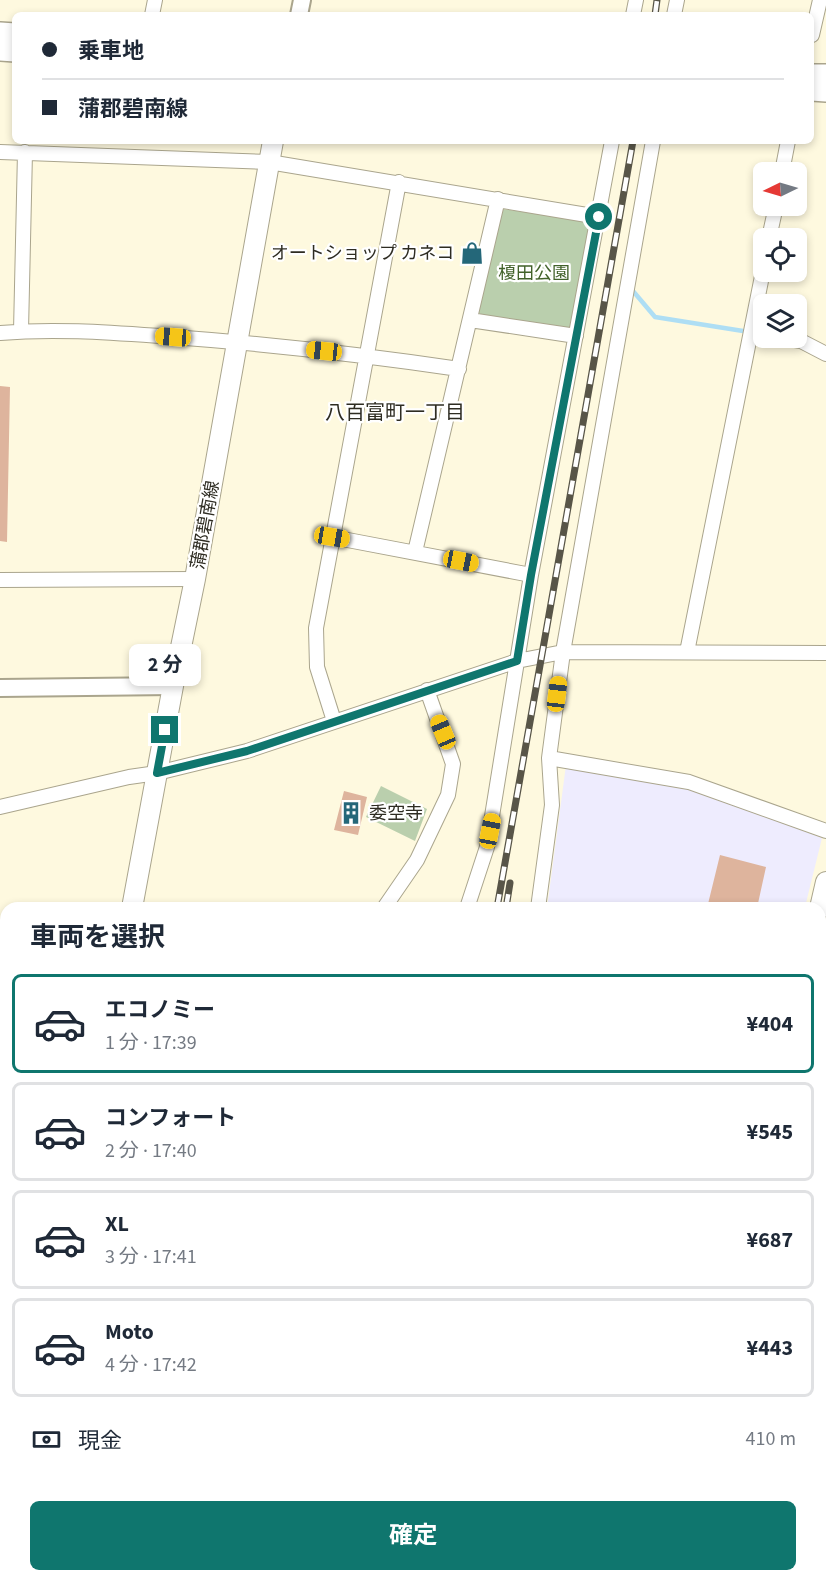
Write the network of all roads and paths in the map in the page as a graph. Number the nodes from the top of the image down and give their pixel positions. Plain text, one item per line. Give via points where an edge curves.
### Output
1 (820, 0) edge
2 (814, 26) edge
3 (272, 144) edge
4 (611, 144) edge
5 (652, 144) edge
6 (787, 144) edge
7 (0, 152) edge
8 (25, 152) junction
9 (269, 162) junction
10 (784, 162) edge
11 (399, 182) junction
12 (498, 199) junction
13 (599, 217) junction
14 (470, 320) junction
15 (21, 331) junction
16 (0, 333) edge
17 (576, 336) junction
18 (237, 342) junction
19 (807, 344) edge
20 (754, 348) edge
21 (826, 354) edge
22 (367, 355) junction
23 (459, 369) junction
24 (332, 537) junction
25 (415, 552) junction
26 (531, 575) junction
27 (195, 579) junction
28 (0, 580) edge
29 (563, 652) junction
30 (687, 652) junction
31 (826, 653) edge
32 (517, 661) junction
33 (173, 686) junction
34 (0, 688) edge
35 (427, 690) junction
36 (334, 721) junction
37 (549, 758) junction
38 (157, 773) junction
39 (0, 807) edge
40 (826, 831) edge
41 (826, 882) edge
42 (133, 902) edge
43 (388, 902) edge
44 (469, 902) edge
45 (539, 902) edge
46 (821, 902) edge

1 - 2 street
3 - 9 main road, 蒲郡碧南線
4 - 13 street
5 - 29 street
6 - 10 street
7 - 8 street
8 - 9 street
8 - 15 street
9 - 11 street
9 - 18 main road, 蒲郡碧南線
11 - 12 street
11 - 22 street
12 - 13 street
12 - 14 street
13 - 17 street
14 - 17 street
14 - 23 street
15 - 16 street
15 - 18 street
17 - 26 street
18 - 22 street
18 - 27 main road, 蒲郡碧南線
19 - 21 street
20 - 30 street
22 - 23 street
22 - 24 street
23 - 25 street
24 - 25 street
24 - 36 street via 316,628 317,667
25 - 26 street
26 - 32 street
27 - 28 street
27 - 33 main road, 蒲郡碧南線
29 - 30 street
29 - 32 street
29 - 37 street
30 - 31 street
32 - 35 street
32 - 44 street via 487,847
33 - 34 street
33 - 38 main road, 蒲郡碧南線
35 - 36 street
35 - 43 street via 453,764 447,795 417,860
36 - 38 street via 247,751
37 - 40 street via 689,782
37 - 45 street via 552,805
38 - 39 street
38 - 42 main road, 蒲郡碧南線
41 - 46 main road

